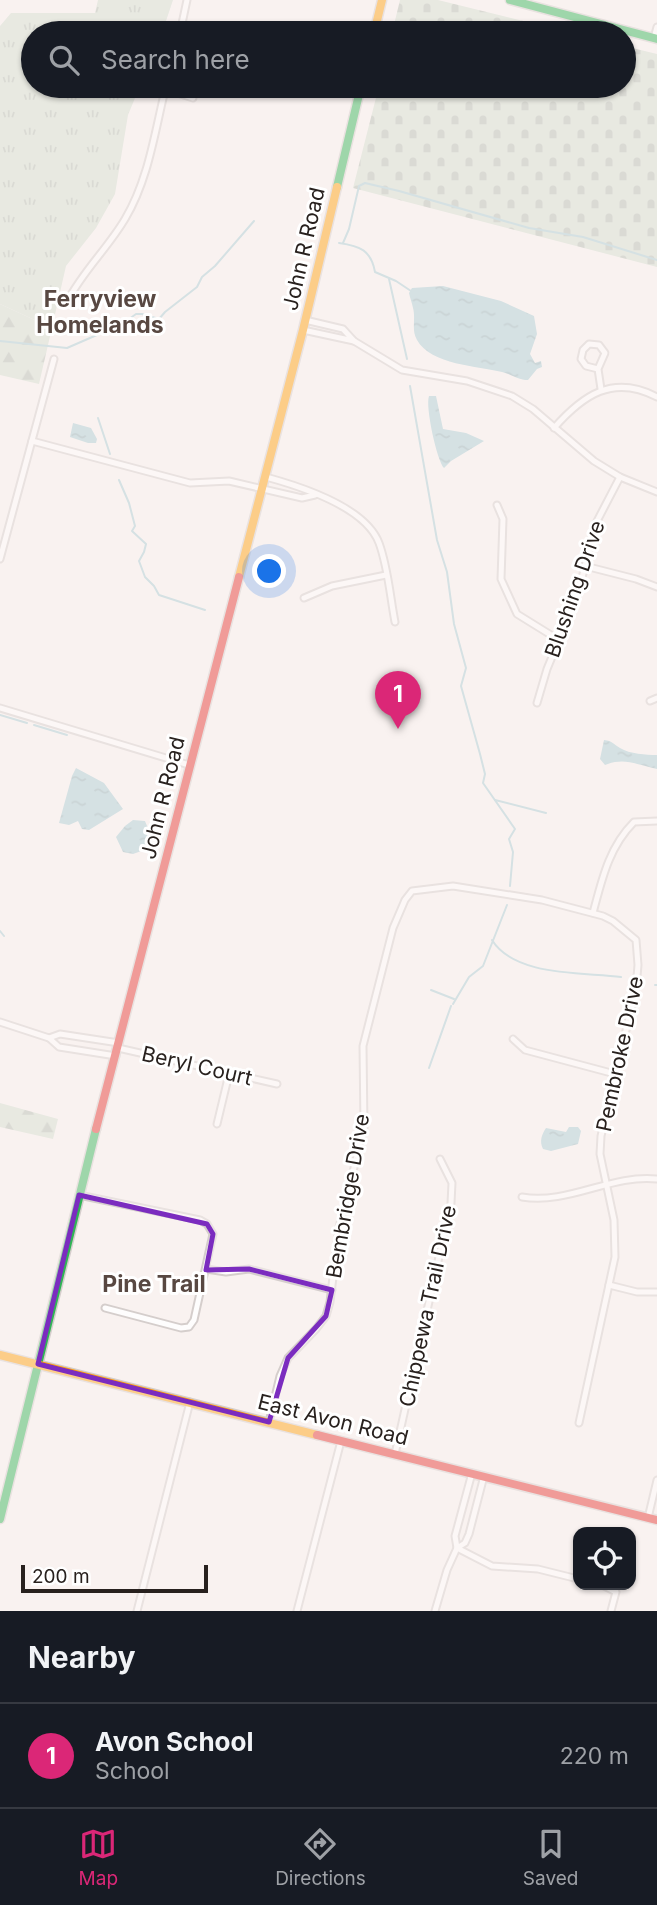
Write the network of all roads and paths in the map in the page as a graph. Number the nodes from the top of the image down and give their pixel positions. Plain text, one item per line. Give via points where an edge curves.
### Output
1 (187, 0) edge
2 (382, 0) edge
3 (510, 0) edge
4 (183, 21) edge
5 (377, 21) edge
6 (590, 21) edge
7 (657, 27) edge
8 (636, 33) edge
9 (655, 38) edge
10 (163, 98) edge
11 (358, 98) edge
12 (67, 302) dead end
13 (305, 320) junction
14 (303, 330) junction
15 (354, 341) junction
16 (54, 359) dead end
17 (598, 369) junction
18 (601, 389) junction
19 (657, 397) edge
20 (554, 428) junction
21 (32, 441) junction
22 (266, 477) junction
23 (620, 477) junction
24 (263, 489) junction
25 (657, 492) edge
26 (315, 495) junction
27 (497, 505) dead end
28 (0, 559) edge
29 (585, 566) junction
30 (386, 575) junction
31 (657, 587) edge
32 (304, 598) dead end
33 (395, 622) dead end
34 (559, 640) junction
35 (657, 698) edge
36 (650, 701) dead end
37 (537, 703) dead end
38 (0, 708) edge
39 (189, 765) junction
40 (657, 821) edge
41 (593, 913) junction
42 (0, 1022) edge
43 (48, 1038) junction
44 (513, 1040) dead end
45 (118, 1049) junction
46 (229, 1074) junction
47 (615, 1074) junction
48 (277, 1084) dead end
49 (217, 1124) dead end
50 (440, 1159) dead end
51 (657, 1180) edge
52 (605, 1186) junction
53 (79, 1195) junction
54 (522, 1197) dead end
55 (206, 1269) junction
56 (609, 1285) junction
57 (332, 1290) junction
58 (657, 1292) edge
59 (105, 1308) dead end
60 (0, 1355) edge
61 (38, 1364) junction
62 (190, 1402) junction
63 (269, 1422) junction
64 (579, 1423) dead end
65 (341, 1441) junction
66 (395, 1454) junction
67 (472, 1473) junction
68 (484, 1476) junction
69 (657, 1480) edge
70 (2, 1503) edge
71 (0, 1516) edge
72 (652, 1519) edge
73 (457, 1548) junction
74 (573, 1577) edge
75 (614, 1590) edge
76 (137, 1611) edge
77 (298, 1611) edge
78 (436, 1611) edge
79 (611, 1611) edge

1 - 4 street
2 - 5 main road
3 - 6 main road
7 - 9 street
8 - 9 main road
10 - 12 street via 135,200
11 - 13 main road, John R Road
13 - 14 main road, John R Road
13 - 15 street via 343,329
14 - 15 street
14 - 22 main road, John R Road
15 - 20 street via 402,370 446,376 513,396
16 - 21 street
17 - 17 street via 605,353 599,345 589,344 582,359 586,366
17 - 18 street
18 - 19 street via 624,387
18 - 20 street via 570,409
20 - 23 street
21 - 24 street via 190,483 229,481
21 - 28 street
22 - 24 main road, John R Road
22 - 26 street
23 - 25 street
23 - 29 street, Blushing Drive via 595,526
24 - 26 street via 302,498
24 - 39 main road, John R Road
26 - 30 street via 341,505 365,522 377,539
27 - 34 street via 503,519 501,579 517,614
29 - 31 street
29 - 34 street, Blushing Drive
30 - 32 street via 332,586
30 - 33 street
34 - 37 street, Blushing Drive
35 - 36 street
38 - 39 street
39 - 45 main road, John R Road
40 - 41 street via 634,822 626,830 606,866
41 - 47 street, Pembroke Drive via 627,931 636,940 638,952 636,988
41 - 57 street, Bembridge Drive via 453,886 412,891 405,900 393,928 363,1046 365,1128 339,1227
42 - 43 street
43 - 45 street via 60,1034
43 - 45 street via 59,1047
44 - 47 street via 525,1050
45 - 46 street, Beryl Court
45 - 53 main road, John R Road
46 - 48 street, Beryl Court
46 - 49 street
47 - 52 street, Pembroke Drive via 601,1136
50 - 66 street, Chippewa Trail Drive via 452,1183 451,1203
51 - 52 street via 639,1178
52 - 54 street via 554,1199
52 - 56 street, Pembroke Drive via 616,1242
53 - 55 street via 207,1224 213,1234
53 - 61 main road, John R Road
55 - 57 street via 258,1271
55 - 59 street via 189,1327
56 - 58 street
56 - 64 street, Pembroke Drive
57 - 63 street, Bembridge Drive via 326,1316 288,1358
60 - 61 main road, East Avon Road
61 - 62 main road, East Avon Road
61 - 70 main road, John R Road
62 - 63 main road, East Avon Road
62 - 76 street
63 - 65 main road, East Avon Road
65 - 66 main road, East Avon Road
65 - 77 street
66 - 67 main road, East Avon Road
67 - 68 main road, East Avon Road
67 - 73 street via 455,1536
68 - 72 main road, East Avon Road
68 - 73 street via 468,1534
69 - 72 street
70 - 71 main road, John R Road
73 - 74 street via 492,1566
73 - 78 street
75 - 79 street

